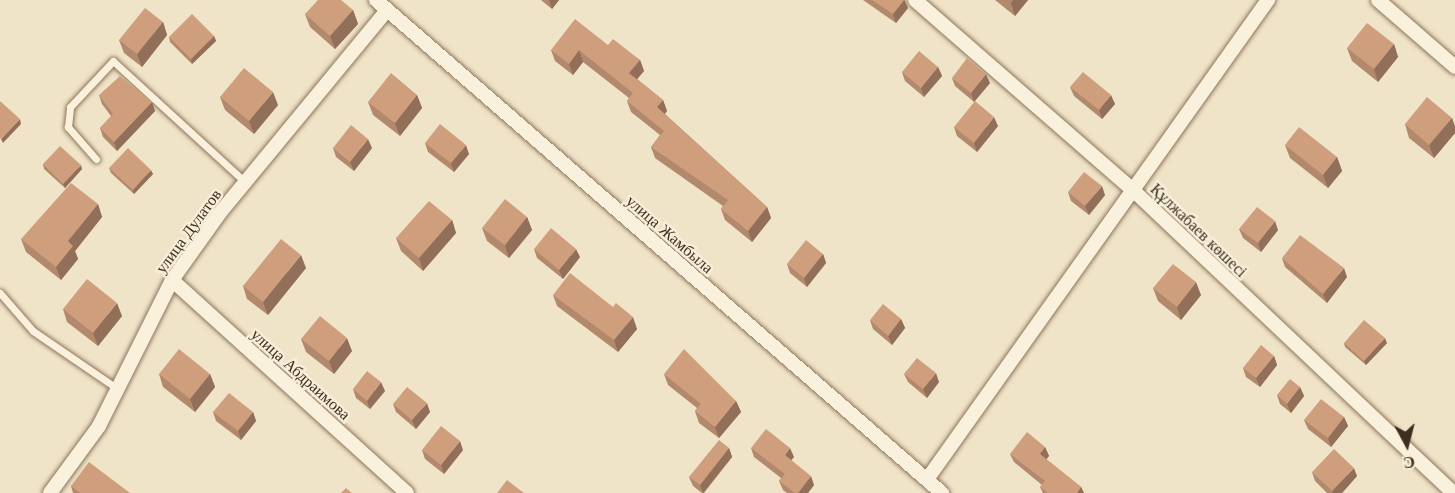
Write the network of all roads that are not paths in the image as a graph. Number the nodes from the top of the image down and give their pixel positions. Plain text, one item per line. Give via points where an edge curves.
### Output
1 (376, 0) edge
2 (915, 0) edge
3 (1268, 0) edge
4 (1378, 0) edge
5 (387, 10) junction
6 (1455, 67) edge
7 (96, 159) dead end
8 (245, 182) junction
9 (1134, 191) junction
10 (172, 280) junction
11 (0, 292) edge
12 (115, 387) junction
13 (928, 478) junction
14 (50, 493) edge
15 (407, 493) edge
16 (942, 493) edge
17 (1453, 493) edge

1 - 5 street, улица Жамбыла
2 - 9 street, Құлжабаев көшесі
3 - 9 street
4 - 6 street
5 - 8 street, улица Дулатов
5 - 13 street, улица Жамбыла
7 - 8 lane via 68,128 70,107 113,61
8 - 10 street, улица Дулатов
9 - 13 street
9 - 17 street, Құлжабаев көшесі
10 - 12 street, улица Дулатов
10 - 15 street, улица Абдраимова
11 - 12 lane via 33,331
12 - 14 street, улица Дулатов via 99,426
13 - 16 street, улица Жамбыла

